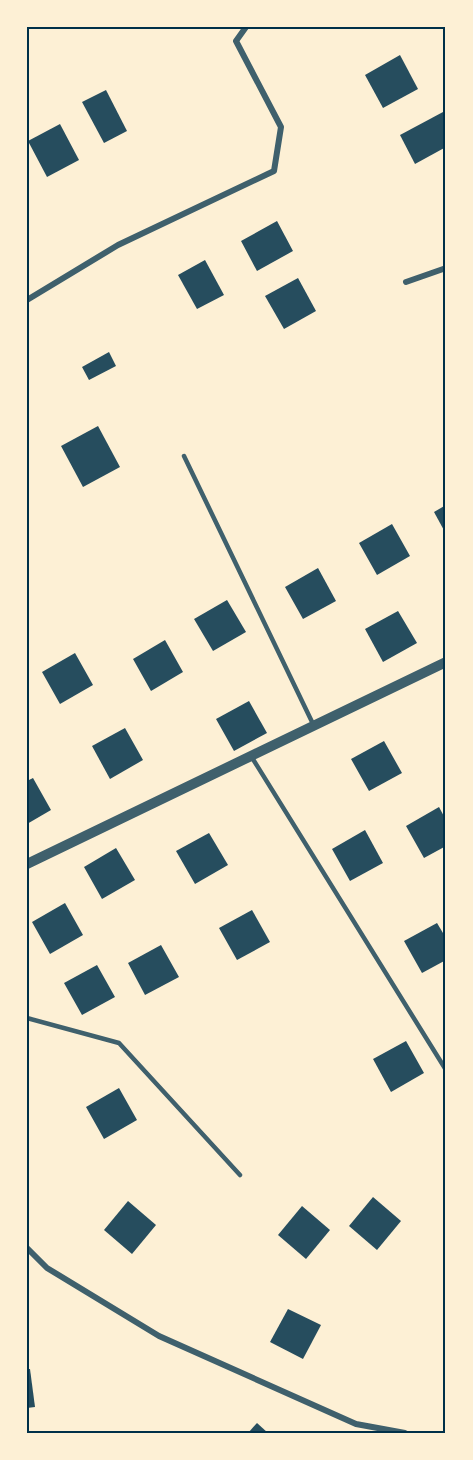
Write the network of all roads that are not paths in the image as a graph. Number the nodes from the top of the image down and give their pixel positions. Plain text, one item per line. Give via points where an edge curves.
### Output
1 (246, 27) edge
2 (446, 268) edge
3 (406, 282) dead end
4 (27, 300) edge
5 (184, 456) dead end
6 (446, 662) edge
7 (314, 726) junction
8 (251, 756) junction
9 (27, 864) edge
10 (27, 1018) edge
11 (446, 1070) edge
12 (240, 1175) dead end
13 (27, 1248) edge
14 (405, 1433) edge

1 - 4 street via 236,41 280,127 274,171 118,245
2 - 3 street
5 - 7 lane
6 - 7 street
7 - 8 street
8 - 9 street
8 - 11 lane
10 - 12 lane via 119,1043
13 - 14 street via 47,1268 159,1336 356,1424

